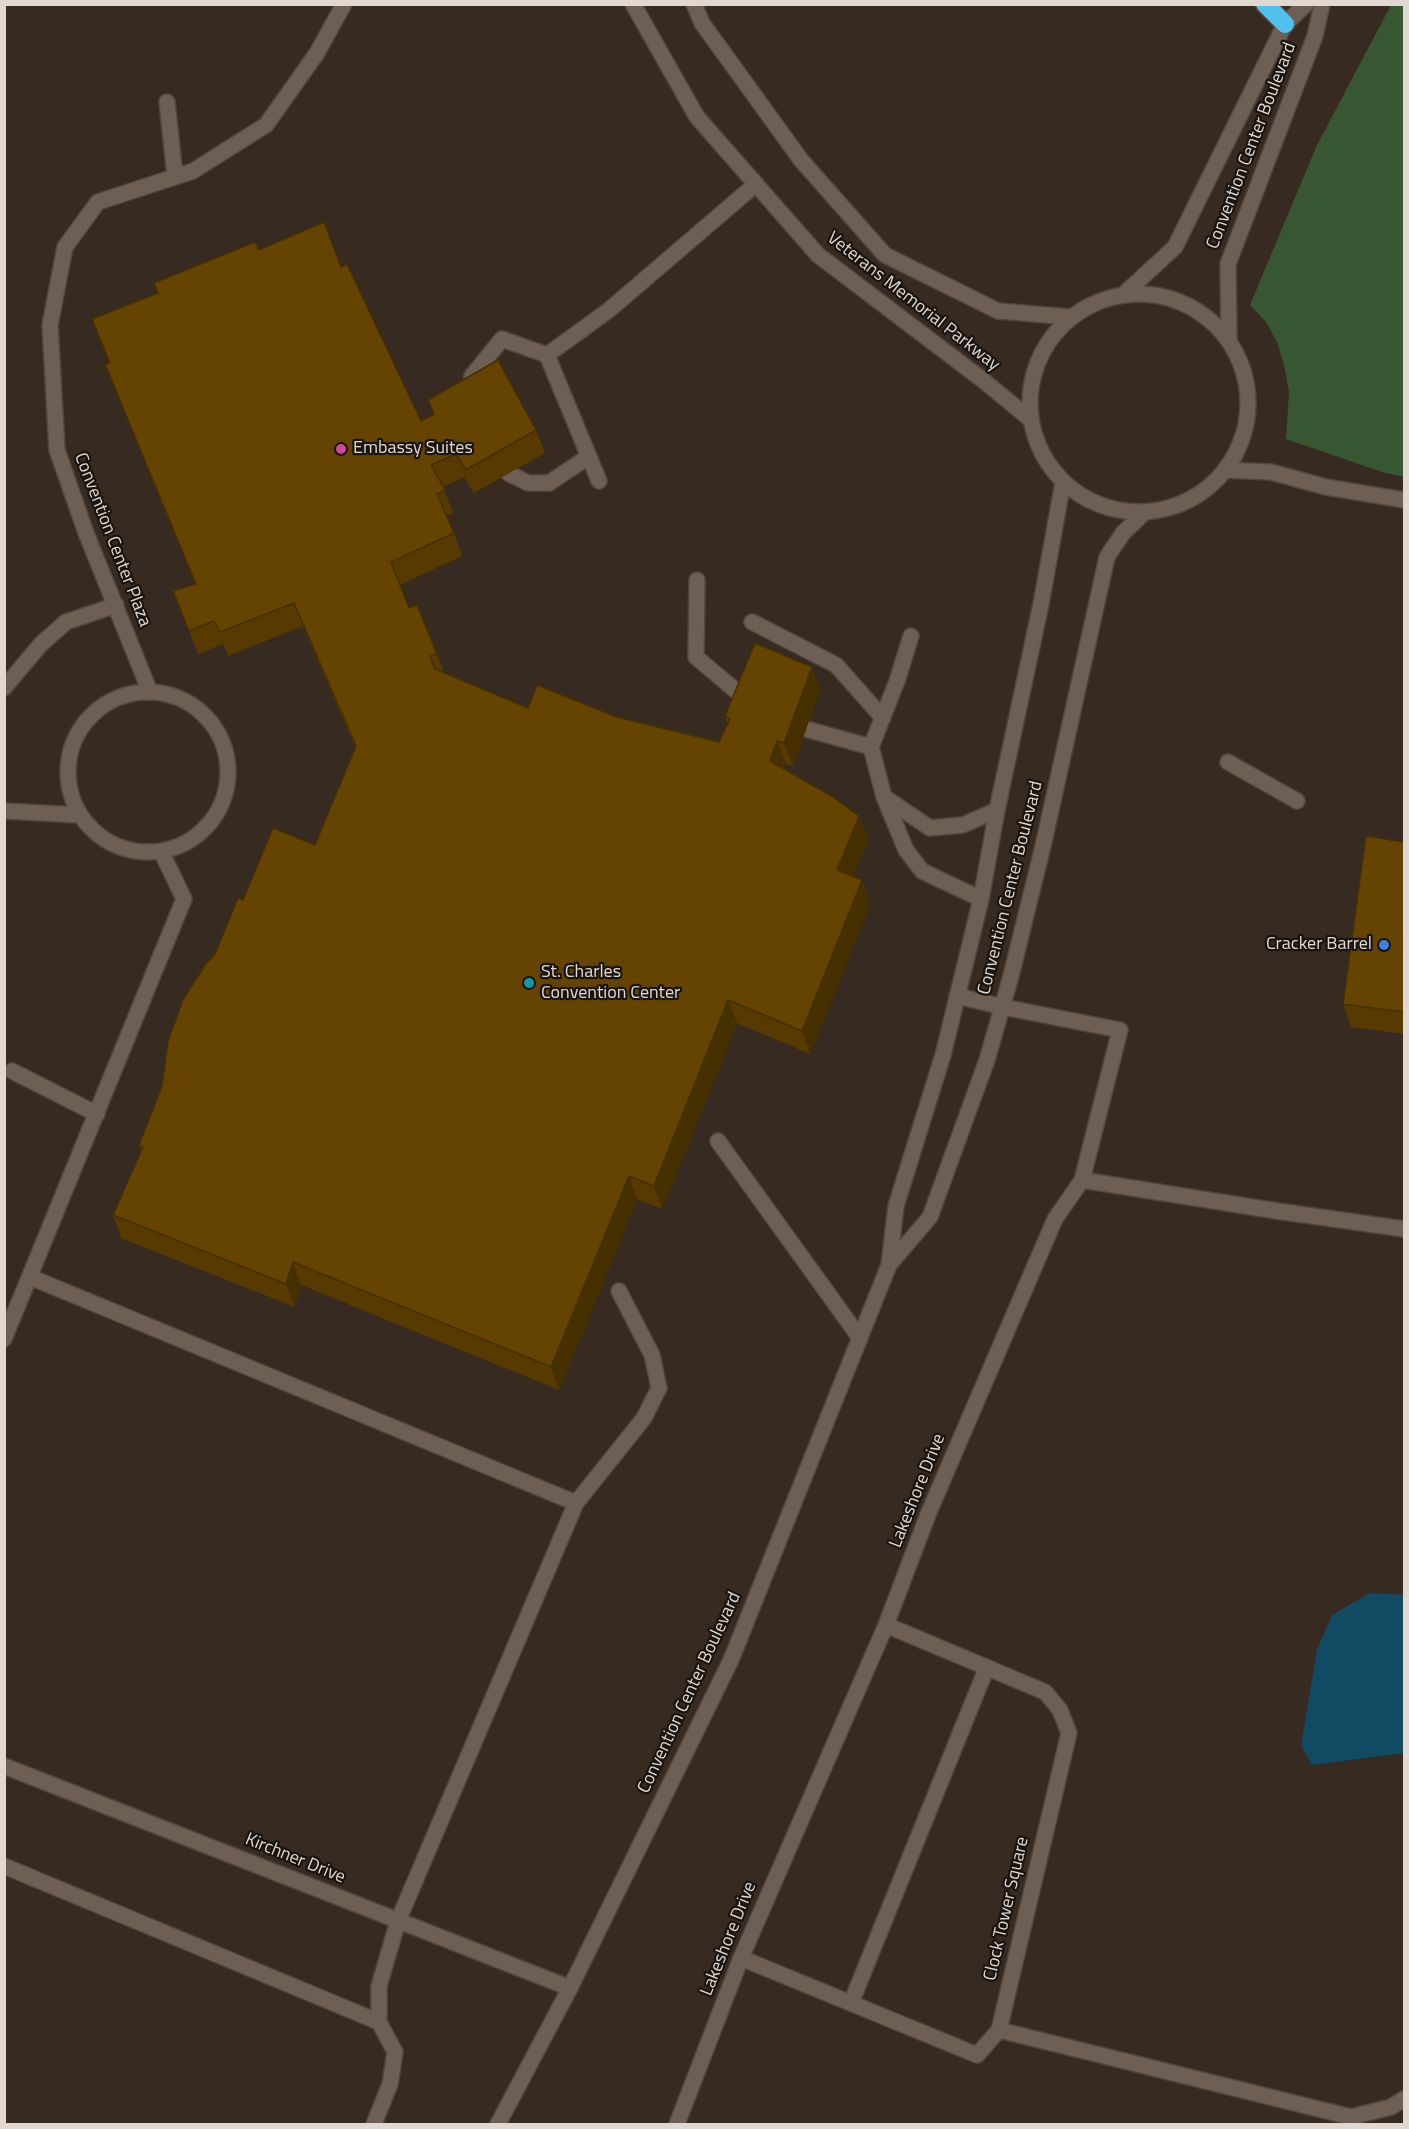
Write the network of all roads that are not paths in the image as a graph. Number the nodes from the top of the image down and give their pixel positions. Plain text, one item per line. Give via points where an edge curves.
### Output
1 (344, 4) edge
2 (633, 4) edge
3 (694, 4) edge
4 (1265, 4) edge
5 (1306, 4) edge
6 (1322, 4) edge
7 (1285, 24) junction
8 (167, 102) dead end
9 (175, 176) junction
10 (756, 184) junction
11 (1124, 294) junction
12 (1071, 317) junction
13 (1229, 339) junction
14 (547, 355) junction
15 (472, 403) edge
16 (1030, 419) junction
17 (588, 457) junction
18 (1226, 470) junction
19 (508, 473) edge
20 (599, 481) dead end
21 (1063, 482) junction
22 (1404, 500) edge
23 (1144, 513) junction
24 (698, 580) dead end
25 (117, 605) junction
26 (752, 622) dead end
27 (911, 636) dead end
28 (4, 688) edge
29 (150, 692) junction
30 (748, 702) edge
31 (883, 718) junction
32 (806, 729) dead end
33 (871, 747) junction
34 (1228, 762) dead end
35 (884, 797) junction
36 (1297, 801) dead end
37 (997, 810) junction
38 (4, 811) edge
39 (80, 815) junction
40 (161, 851) junction
41 (981, 898) junction
42 (957, 996) junction
43 (1003, 1007) junction
44 (12, 1071) dead end
45 (97, 1114) junction
46 (718, 1141) dead end
47 (1082, 1180) junction
48 (1404, 1228) edge
49 (889, 1265) junction
50 (30, 1277) junction
51 (619, 1291) dead end
52 (860, 1338) junction
53 (4, 1339) edge
54 (576, 1503) junction
55 (886, 1625) junction
56 (987, 1667) junction
57 (4, 1766) edge
58 (4, 1866) edge
59 (398, 1921) junction
60 (741, 1958) junction
61 (570, 1988) junction
62 (851, 2003) junction
63 (379, 2022) junction
64 (999, 2030) junction
65 (1404, 2099) edge
66 (374, 2124) edge
67 (498, 2124) edge
68 (677, 2124) edge

1 - 9 street, Convention Center Plaza via 317,53 266,125 193,171
2 - 10 street, Veterans Memorial Parkway via 698,117
3 - 12 street, Veterans Memorial Parkway via 702,23 801,160 885,255 998,311
4 - 7 highway
5 - 7 street, Convention Center Boulevard
6 - 13 street, Convention Center Boulevard via 1315,36 1228,264
7 - 11 street, Convention Center Boulevard via 1175,247
8 - 9 street
9 - 25 street, Convention Center Plaza via 98,202 65,247 50,326 57,450
10 - 14 street via 609,310
10 - 16 street, Veterans Memorial Parkway via 818,255
11 - 12 street
11 - 13 street via 1154,294 1183,303 1208,317
12 - 16 street via 1051,337 1037,363 1030,391
13 - 18 street via 1244,370 1249,405 1243,440
14 - 15 street via 502,339 472,376
14 - 17 street
16 - 21 street via 1041,453
17 - 19 street via 549,483 528,483
17 - 20 street
18 - 22 street via 1271,472 1326,487
18 - 23 street via 1204,493 1175,507
21 - 23 street via 1087,500 1114,510
21 - 37 street, Convention Center Boulevard
23 - 43 street, Convention Center Boulevard via 1123,533 1107,557
24 - 30 street via 696,657
25 - 28 street via 66,622 41,644
25 - 29 street, Convention Center Plaza
26 - 31 street via 836,665
27 - 31 street
29 - 39 street via 125,695 103,705 85,722 67,767 70,792
29 - 40 street via 175,697 198,710 216,729 226,753 228,779 221,804 207,826 186,842
31 - 33 street
32 - 33 street
33 - 35 street
34 - 36 street
35 - 37 street via 930,828 963,825
35 - 41 street via 906,850 922,871
37 - 41 street, Convention Center Boulevard
38 - 39 street
39 - 40 street via 115,845
40 - 45 street via 184,899
41 - 42 street, Convention Center Boulevard
42 - 43 street
42 - 49 street, Convention Center Boulevard via 896,1206
43 - 47 street via 1120,1030
43 - 49 street, Convention Center Boulevard via 930,1217
44 - 45 street
45 - 50 street
46 - 52 street
47 - 48 street
47 - 55 street, Lakeshore Drive via 1055,1219 929,1512
49 - 52 street, Convention Center Boulevard
50 - 53 street
50 - 54 street
51 - 54 street via 652,1355 659,1388 644,1418
52 - 61 street, Convention Center Boulevard via 730,1660
54 - 59 street
55 - 56 street, Clock Tower Square
55 - 60 street, Lakeshore Drive
56 - 62 street
56 - 64 street, Clock Tower Square via 1045,1692 1060,1710 1069,1733
57 - 59 street, Kirchner Drive
58 - 63 street
59 - 61 street, Kirchner Drive
59 - 63 street via 379,1986
60 - 62 street, Clock Tower Square
60 - 68 street, Lakeshore Drive
61 - 67 street, Convention Center Boulevard
62 - 64 street, Clock Tower Square via 977,2055
63 - 66 street via 395,2052 390,2084
64 - 65 street via 1352,2117 1391,2107

